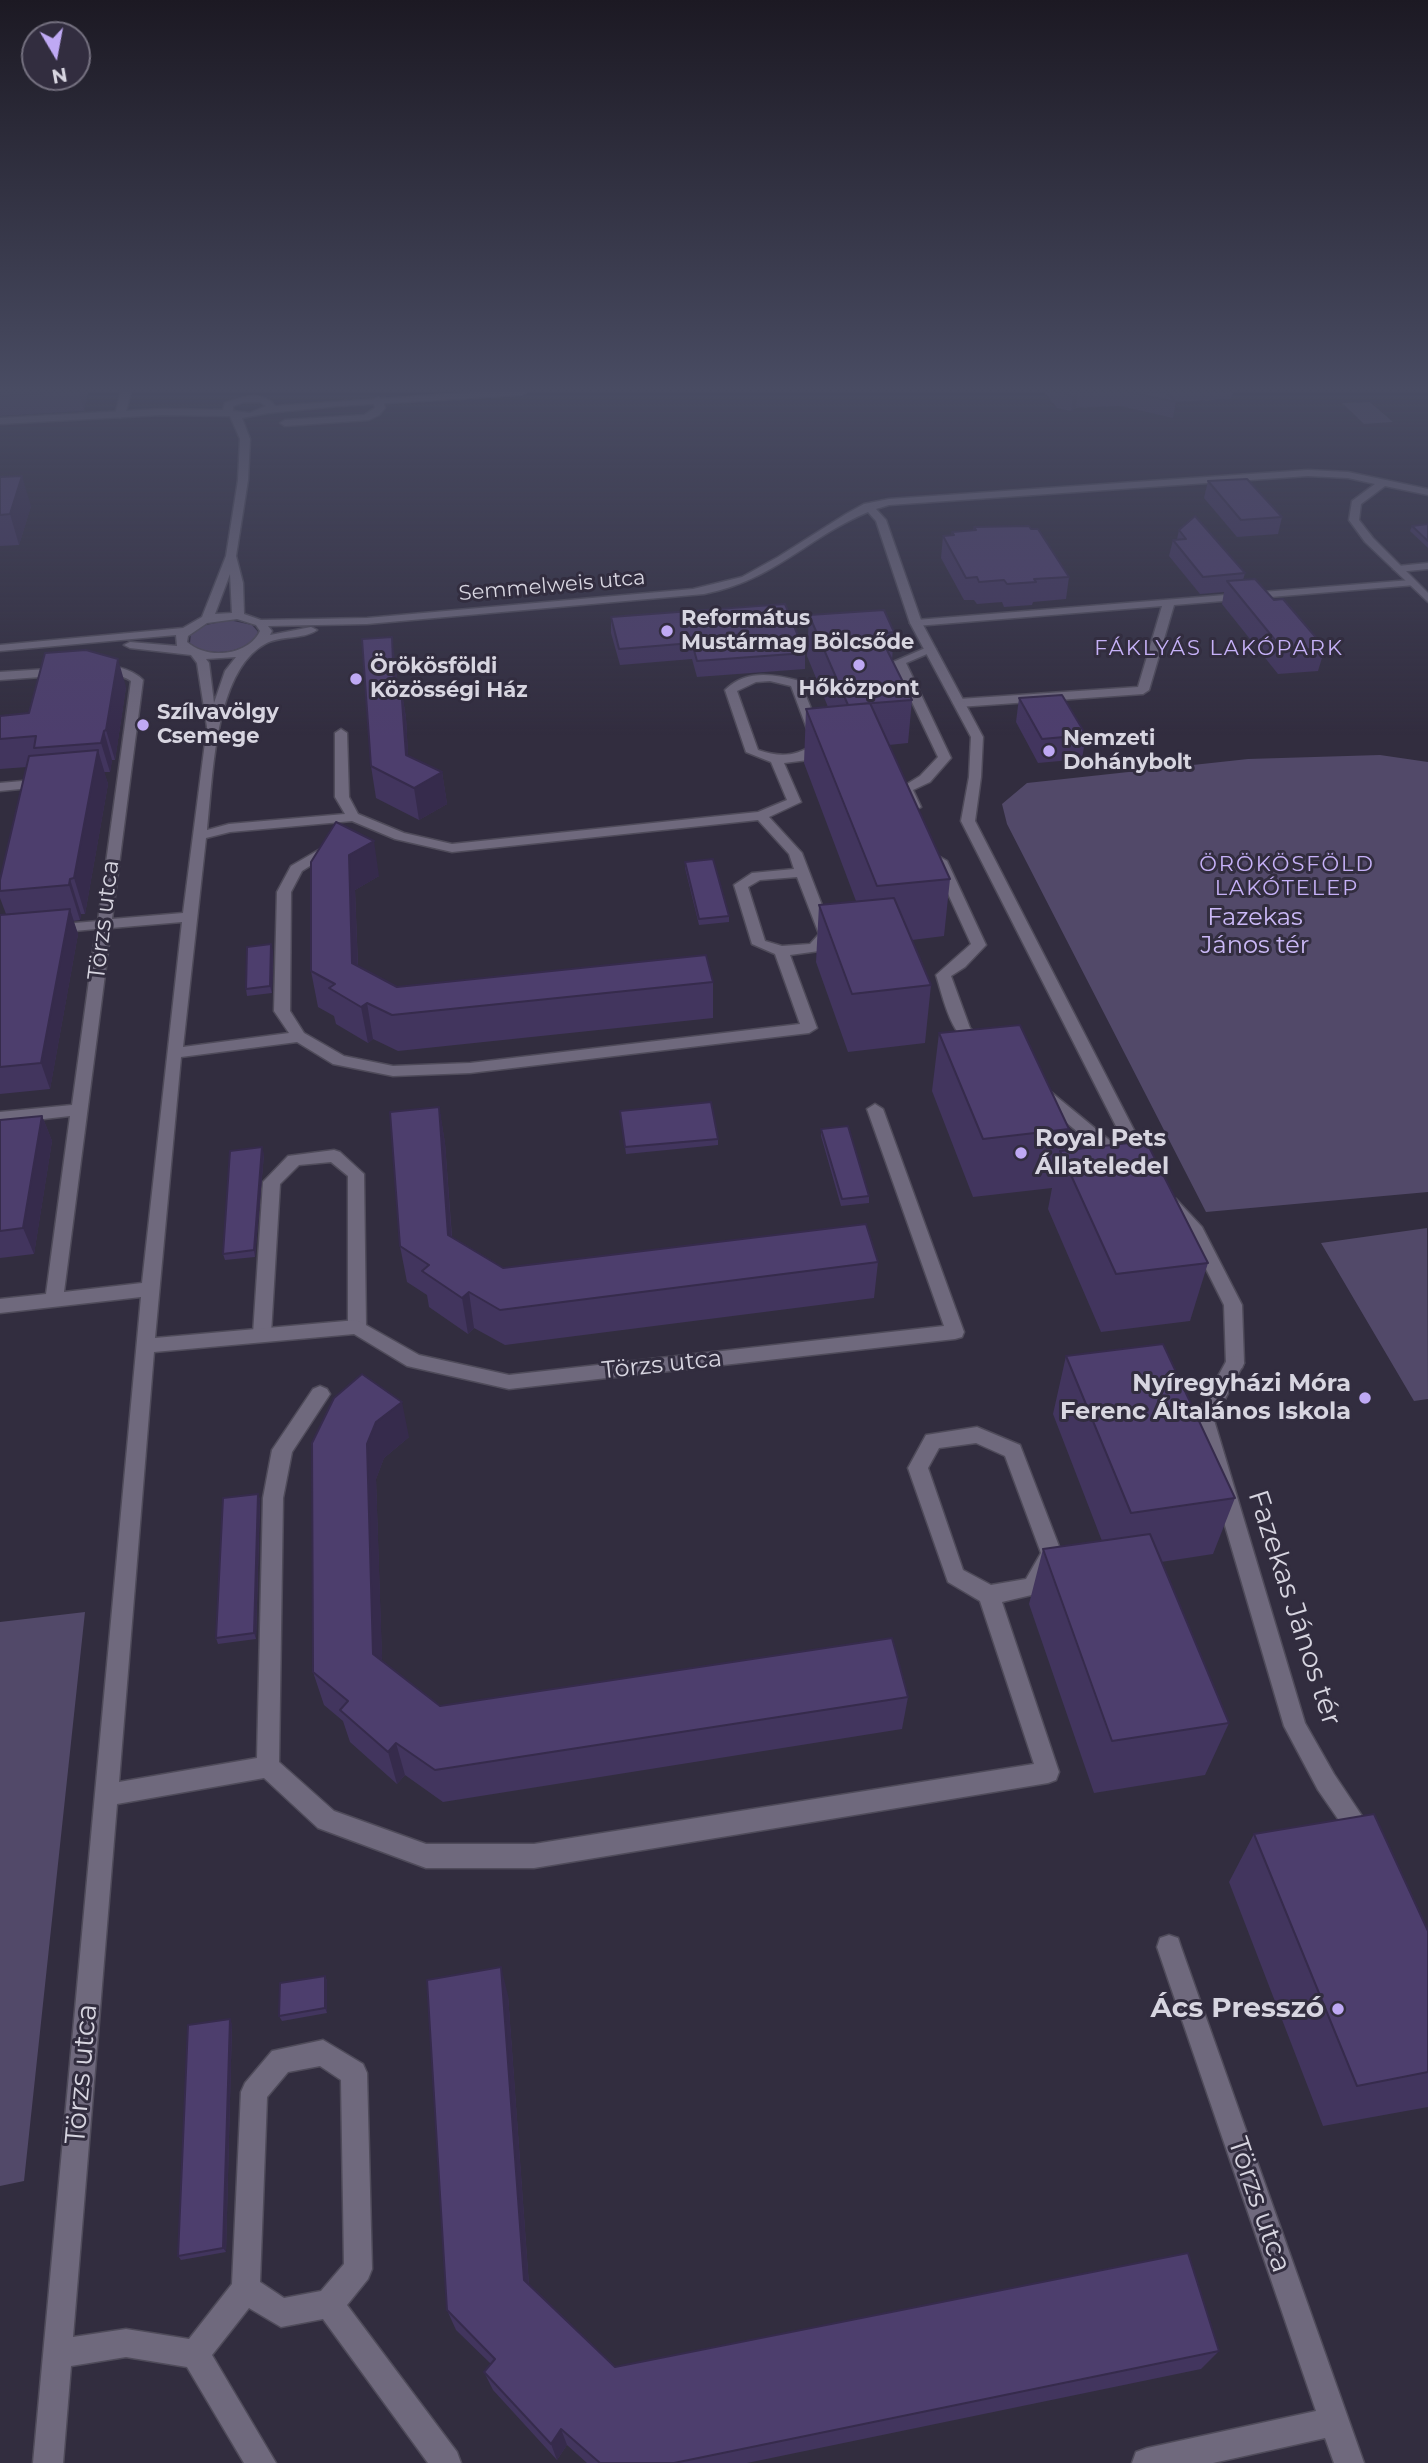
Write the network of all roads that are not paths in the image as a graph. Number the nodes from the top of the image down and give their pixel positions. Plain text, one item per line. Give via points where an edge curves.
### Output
1 (238, 507) edge
2 (866, 507) edge
3 (869, 507) edge
4 (1356, 507) edge
5 (232, 556) junction
6 (1428, 566) edge
7 (1398, 569) junction
8 (1411, 583) junction
9 (1428, 598) edge
10 (1169, 603) junction
11 (238, 616) junction
12 (207, 620) junction
13 (367, 621) junction
14 (260, 623) junction
15 (916, 623) junction
16 (185, 631) junction
17 (263, 640) junction
18 (52, 645) junction
19 (0, 648) edge
20 (930, 649) junction
21 (248, 650) junction
22 (192, 652) junction
23 (0, 676) edge
24 (958, 703) junction
25 (212, 729) junction
26 (341, 733) dead end
27 (776, 760) junction
28 (55, 782) edge
29 (0, 787) edge
30 (761, 816) junction
31 (354, 817) junction
32 (923, 825) edge
33 (199, 836) junction
34 (934, 849) edge
35 (322, 852) edge
36 (804, 873) junction
37 (190, 917) junction
38 (103, 925) junction
39 (39, 930) edge
40 (781, 951) junction
41 (299, 1037) junction
42 (174, 1053) junction
43 (997, 1058) edge
44 (1030, 1084) edge
45 (875, 1109) dead end
46 (80, 1110) junction
47 (0, 1118) edge
48 (1128, 1134) dead end
49 (1138, 1172) edge
50 (1156, 1189) edge
51 (152, 1289) junction
52 (54, 1300) junction
53 (0, 1306) edge
54 (357, 1327) junction
55 (261, 1334) junction
56 (145, 1346) junction
57 (320, 1394) dead end
58 (989, 1595) junction
59 (268, 1767) junction
60 (107, 1794) junction
61 (1373, 1850) edge
62 (1169, 1947) dead end
63 (246, 2289) junction
64 (329, 2304) junction
65 (58, 2354) junction
66 (195, 2354) junction
67 (1335, 2421) junction
68 (48, 2463) edge
69 (261, 2463) edge
70 (446, 2463) edge
71 (1147, 2463) edge
72 (1349, 2463) edge

1 - 5 street
2 - 13 street, Semmelweis utca via 746,579 709,590
3 - 15 street via 881,520
4 - 7 street via 1354,520
5 - 11 street
5 - 12 street
6 - 7 street
7 - 8 street
8 - 9 street
8 - 10 street
10 - 15 street
10 - 24 street via 1143,690
11 - 12 street
11 - 14 street, Semmelweis utca
12 - 16 street
13 - 14 street, Semmelweis utca
13 - 17 street, Semmelweis utca
14 - 17 street via 266,631
15 - 20 street
16 - 18 street
16 - 22 street, Törzs utca via 180,639
17 - 21 street
18 - 19 street
18 - 22 street via 141,645
20 - 24 street
20 - 32 street via 899,662 946,758 925,779 905,789
21 - 22 street via 216,656
21 - 25 street, Törzs utca via 225,684
22 - 25 street, Törzs utca via 203,663
23 - 38 street, Törzs utca via 115,669 137,680 116,777
24 - 48 street via 977,737 968,821
25 - 33 street, Törzs utca
26 - 31 street via 342,797
27 - 27 street via 752,752 730,690 746,679 771,677 796,684 820,746 803,757
27 - 30 street via 794,802
28 - 29 street
30 - 31 street via 452,848 400,836
30 - 36 street via 795,853
31 - 33 street via 229,828
33 - 37 street, Törzs utca
34 - 43 street via 979,945 943,975 963,1030
35 - 41 street via 296,869 284,892 282,1011
36 - 40 street via 826,933 814,948
36 - 40 street via 757,876 741,885 759,944
37 - 38 street
37 - 42 street, Törzs utca
38 - 39 street
38 - 46 street, Törzs utca
40 - 41 street via 809,1028 470,1068 393,1071 339,1060
41 - 42 street
42 - 51 street, Törzs utca
44 - 49 street
45 - 54 street, Törzs utca via 955,1332 509,1382 414,1361
46 - 47 street
46 - 52 street, Törzs utca
50 - 61 street, Fazekas János tér via 1196,1231 1233,1306 1235,1363 1204,1420 1295,1726 1326,1782
51 - 52 street
51 - 56 street, Törzs utca
52 - 53 street
54 - 55 street
54 - 55 street via 356,1174 334,1156 294,1160 272,1182
55 - 56 street
56 - 60 street, Törzs utca
57 - 59 street via 282,1450 273,1498
58 - 58 street via 955,1576 918,1468 933,1441 977,1435 1013,1451 1052,1554 1033,1587
58 - 59 street via 1048,1772 534,1856 426,1856 326,1820
59 - 60 street
60 - 65 street, Törzs utca
62 - 67 street, Törzs utca
63 - 64 street via 281,2314
63 - 64 street via 254,2092 281,2060 323,2053 354,2073 358,2269
63 - 66 street
64 - 70 street
65 - 66 street via 126,2343
65 - 68 street, Törzs utca
66 - 69 street
67 - 71 street
67 - 72 street, Törzs utca

